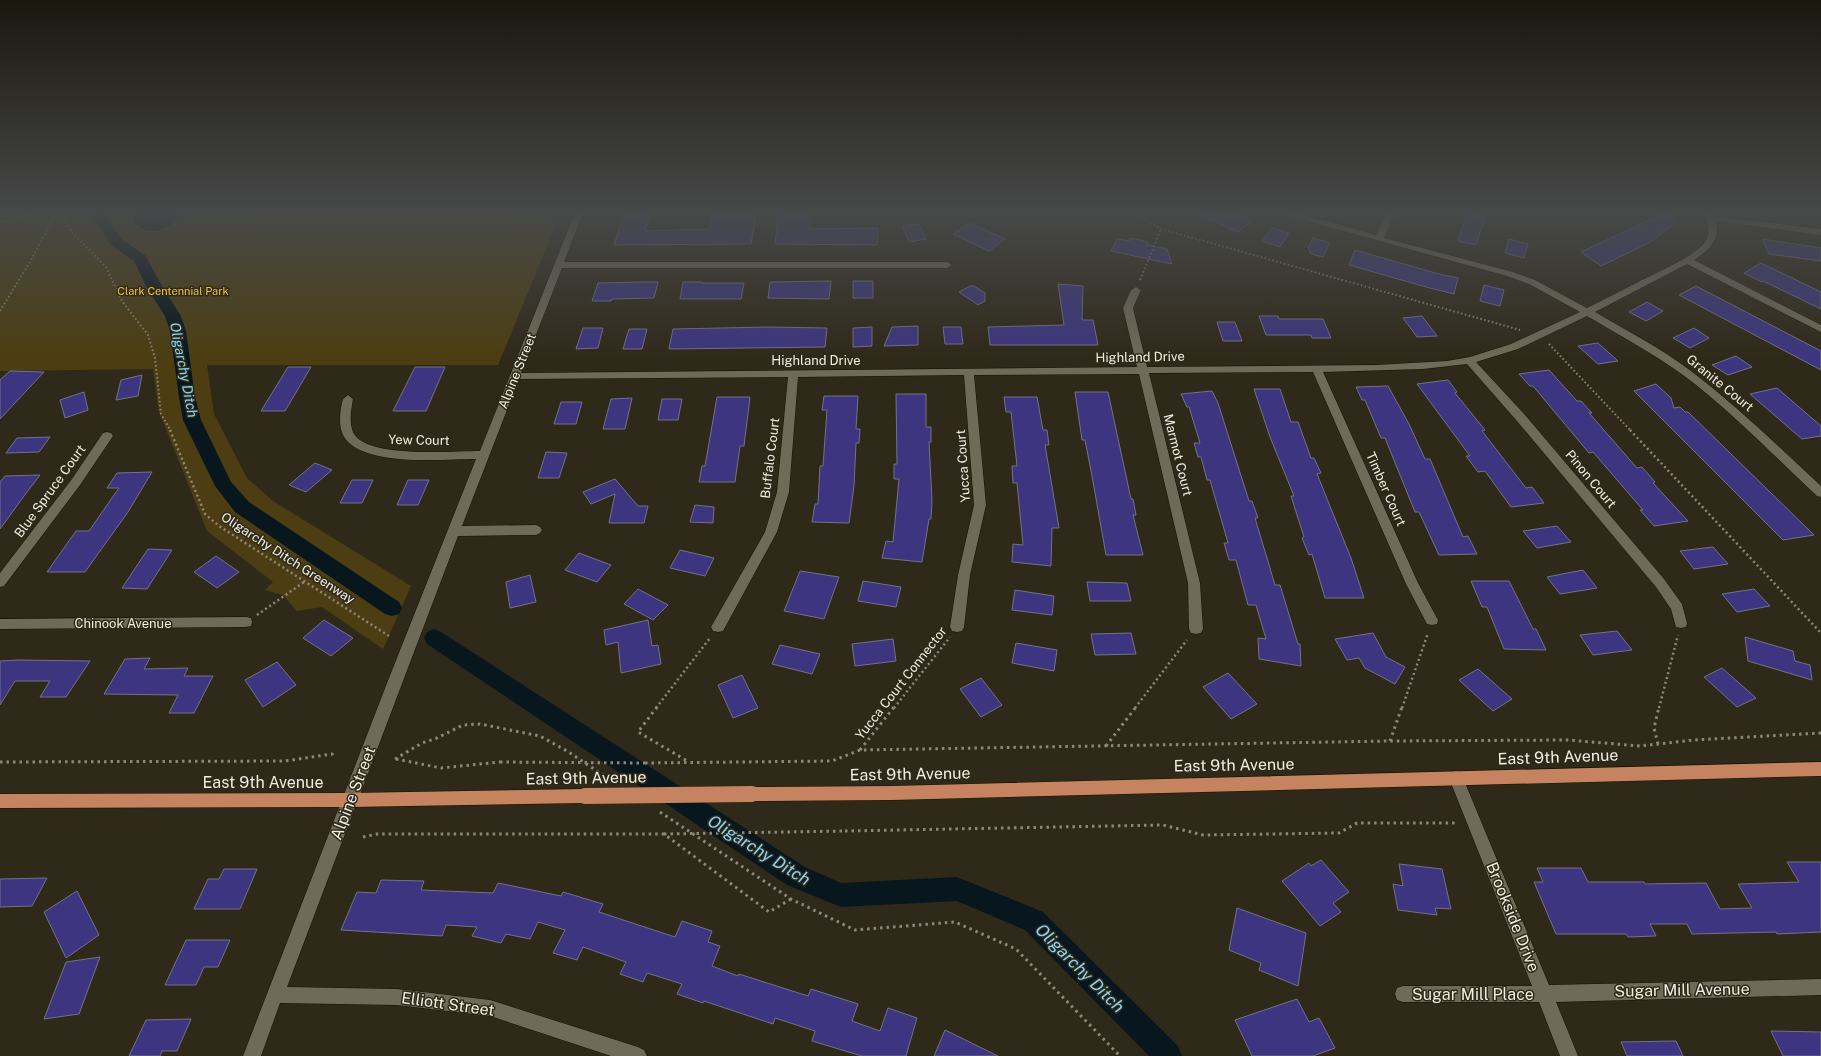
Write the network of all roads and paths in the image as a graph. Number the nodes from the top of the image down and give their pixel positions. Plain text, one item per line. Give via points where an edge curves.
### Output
1 (31, 259) edge
2 (98, 259) edge
3 (561, 259) edge
4 (1149, 259) edge
5 (1455, 259) edge
6 (1686, 260) joint
7 (559, 265) junction
8 (947, 265) dead end
9 (1136, 290) joint
10 (0, 311) edge
11 (1588, 311) junction
12 (1821, 329) edge
13 (1469, 360) junction
14 (1317, 369) junction
15 (1143, 371) junction
16 (969, 373) junction
17 (793, 375) junction
18 (515, 376) junction
19 (348, 399) dead end
20 (107, 436) dead end
21 (484, 455) junction
22 (1821, 493) edge
23 (536, 530) dead end
24 (454, 531) junction
25 (0, 582) edge
26 (304, 582) junction
27 (1432, 620) joint
28 (246, 622) joint
29 (1681, 623) joint
30 (0, 624) edge
31 (718, 627) joint
32 (957, 627) joint
33 (1196, 629) joint
34 (389, 636) dead end
35 (1821, 733) edge
36 (1390, 741) junction
37 (1658, 744) junction
38 (1106, 746) junction
39 (860, 750) junction
40 (335, 758) dead end
41 (0, 762) edge
42 (689, 763) junction
43 (1821, 769) edge
44 (1456, 778) junction
45 (613, 781) dead end
46 (350, 800) junction
47 (0, 801) edge
48 (653, 807) dead end
49 (1475, 823) junction
50 (664, 834) junction
51 (363, 837) dead end
52 (791, 899) junction
53 (1821, 987) edge
54 (1403, 994) dead end
55 (1544, 994) junction
56 (276, 995) junction
57 (252, 1056) edge
58 (638, 1056) edge
59 (1120, 1056) edge
60 (1569, 1056) edge

1 - 10 path
2 - 26 path, Oligarchy Ditch Greenway via 106,267 122,301 148,336 155,358 162,414 205,514
3 - 7 street, Alpine Street
4 - 9 path
5 - 11 street, Granite Court via 1532,282
6 - 11 street, Highland Drive
6 - 12 street
7 - 8 street
7 - 18 street, Alpine Street
9 - 15 street, Marmot Court via 1128,308
11 - 13 street, Highland Drive via 1529,341
11 - 22 street, Granite Court via 1687,373 1730,408
13 - 14 street, Highland Drive via 1376,368
13 - 29 street, Pinon Court via 1522,418 1660,583 1677,608
14 - 15 street, Highland Drive
14 - 27 street, Timber Court via 1412,584
15 - 16 street, Highland Drive
15 - 33 street, Marmot Court via 1194,583
16 - 17 street, Highland Drive
16 - 32 street, Yucca Court via 980,505 964,575
17 - 18 street, Highland Drive
17 - 31 street, Buffalo Court via 783,492 771,532
18 - 21 street, Alpine Street
19 - 21 street, Yew Court via 345,415 348,434 357,444 371,451 389,455
20 - 25 street, Blue Spruce Court via 76,482
21 - 24 street, Alpine Street
23 - 24 street
24 - 46 street, Alpine Street
26 - 28 path
26 - 34 path, Oligarchy Ditch Greenway
27 - 36 path
28 - 30 street, Chinook Avenue
29 - 37 path via 1654,728
31 - 42 path via 638,732
32 - 39 path, Yucca Court Connector
33 - 38 path
35 - 37 path
36 - 37 path via 1568,740 1640,746
36 - 38 path
38 - 39 path
39 - 42 path via 832,761
40 - 41 path via 332,754 285,761
42 - 45 path, bridge via 645,763 500,762 441,768 396,759 422,743 463,724 480,724 540,736 567,751
43 - 44 main road, East 9th Avenue
44 - 46 main road, East 9th Avenue, bridge via 892,793
44 - 49 street, Brookside Drive
46 - 47 main road, East 9th Avenue
46 - 56 street, Alpine Street
48 - 52 path
49 - 50 path, bridge via 1357,823 1339,833 1218,835 1203,835 1163,826
49 - 55 street, Brookside Drive
50 - 51 path via 377,834
50 - 52 path via 769,912
52 - 59 path via 855,930 955,922 1016,949
53 - 55 street, Sugar Mill Avenue
54 - 55 street, Sugar Mill Place
55 - 60 street, Brookside Drive
56 - 57 street, Alpine Street
56 - 58 street, Elliott Street via 397,997 490,1008

